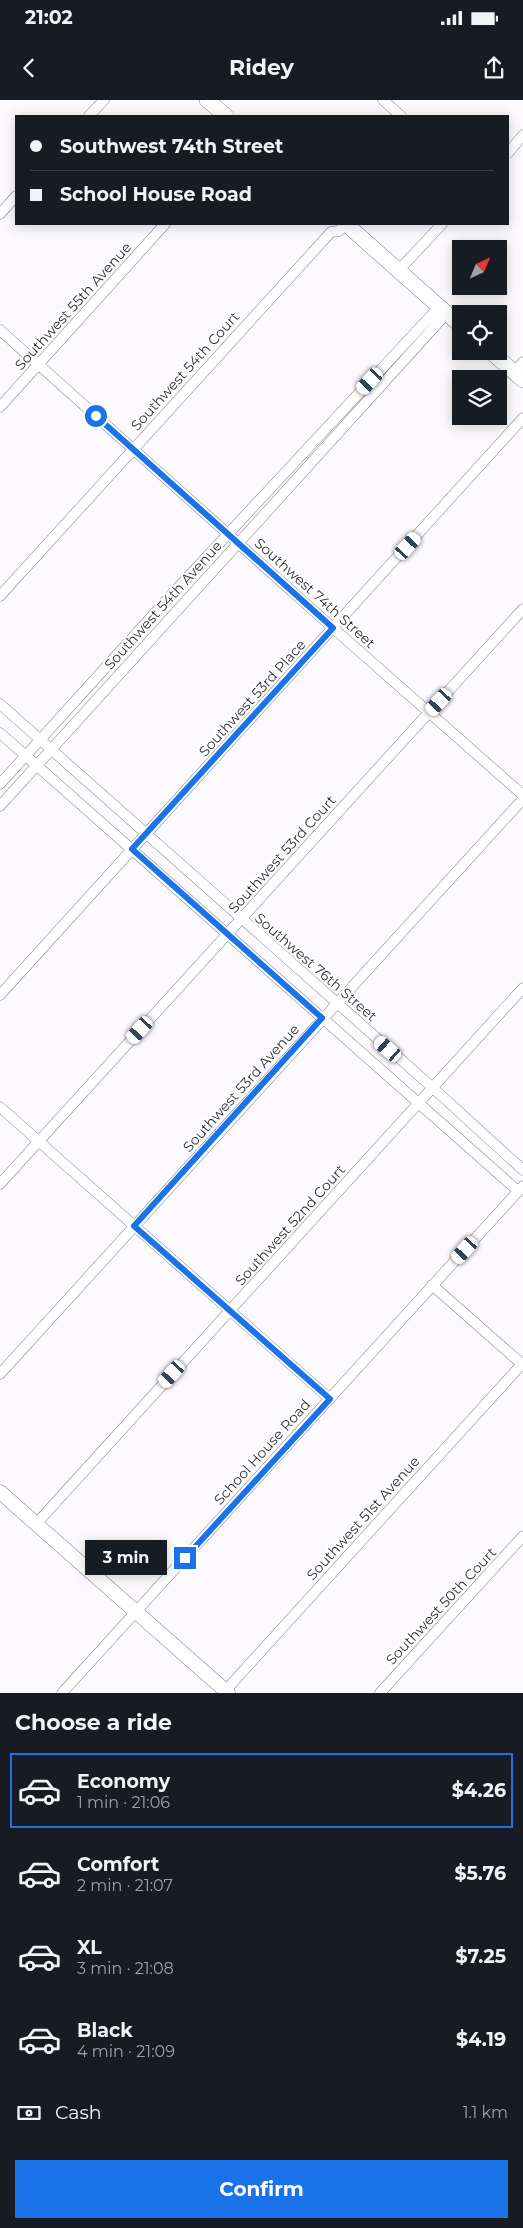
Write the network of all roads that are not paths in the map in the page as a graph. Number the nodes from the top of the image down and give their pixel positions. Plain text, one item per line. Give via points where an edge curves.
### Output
1 (104, 100) edge
2 (207, 100) edge
3 (382, 100) edge
4 (90, 115) edge
5 (225, 115) edge
6 (400, 115) edge
7 (523, 134) edge
8 (509, 152) edge
9 (15, 197) edge
10 (0, 214) edge
11 (164, 225) edge
12 (345, 225) edge
13 (347, 225) edge
14 (441, 225) edge
15 (331, 228) edge
16 (399, 270) junction
17 (444, 310) junction
18 (452, 318) edge
19 (0, 330) edge
20 (504, 360) edge
21 (38, 365) junction
22 (520, 371) edge
23 (0, 407) edge
24 (523, 418) edge
25 (133, 449) junction
26 (228, 534) junction
27 (238, 542) junction
28 (0, 596) edge
29 (523, 609) edge
30 (333, 628) junction
31 (0, 704) edge
32 (429, 712) junction
33 (0, 733) edge
34 (40, 740) junction
35 (51, 750) junction
36 (26, 756) junction
37 (36, 766) junction
38 (0, 784) edge
39 (523, 795) edge
40 (523, 799) edge
41 (0, 806) edge
42 (146, 834) junction
43 (132, 849) junction
44 (241, 919) junction
45 (227, 934) junction
46 (523, 988) edge
47 (0, 995) edge
48 (336, 1004) junction
49 (322, 1018) junction
50 (433, 1088) junction
51 (418, 1104) junction
52 (0, 1107) edge
53 (38, 1141) junction
54 (523, 1170) edge
55 (0, 1184) edge
56 (521, 1189) edge
57 (134, 1226) junction
58 (432, 1285) junction
59 (229, 1311) junction
60 (522, 1364) edge
61 (0, 1374) edge
62 (330, 1399) junction
63 (0, 1492) edge
64 (36, 1524) junction
65 (523, 1536) edge
66 (136, 1611) junction
67 (226, 1692) edge
68 (62, 1693) edge
69 (380, 1693) edge

1 - 4 street
2 - 5 main road
3 - 6 street
7 - 8 street
9 - 10 street
11 - 21 street, Southwest 55th Avenue
12 - 15 street, Southwest 54th Court via 339,230
13 - 16 main road
14 - 16 street
15 - 25 street, Southwest 54th Court
16 - 17 main road
17 - 18 main road
17 - 26 street, Southwest 54th Avenue
17 - 27 street, Southwest 54th Avenue
19 - 21 street, Southwest 74th Street
20 - 22 main road
21 - 23 street, Southwest 55th Avenue
21 - 25 street, Southwest 74th Street
24 - 30 street, Southwest 53rd Place
25 - 26 street, Southwest 74th Street
25 - 28 street, Southwest 54th Court
26 - 27 street, Southwest 74th Street
26 - 34 street, Southwest 54th Avenue
27 - 30 street, Southwest 74th Street
27 - 35 street, Southwest 54th Avenue
29 - 32 street, Southwest 53rd Court
30 - 32 street, Southwest 74th Street
30 - 42 street, Southwest 53rd Place
31 - 34 street, Southwest 76th Street
32 - 39 street, Southwest 74th Street
32 - 44 street, Southwest 53rd Court
33 - 36 street
34 - 35 street, Southwest 76th Street
34 - 36 street, Southwest 54th Avenue
35 - 37 street, Southwest 54th Avenue
35 - 42 street, Southwest 76th Street
36 - 37 street
36 - 38 street, Southwest 54th Avenue
37 - 41 street, Southwest 54th Avenue
37 - 43 street
40 - 48 street, Southwest 53rd Avenue
42 - 43 street, Southwest 53rd Place
42 - 44 street, Southwest 76th Street
43 - 45 street
43 - 47 street, Southwest 53rd Place
44 - 45 street, Southwest 53rd Court
44 - 48 street, Southwest 76th Street
45 - 49 street
45 - 53 street, Southwest 53rd Court
46 - 50 street, Southwest 52nd Court
48 - 49 street, Southwest 53rd Avenue
48 - 50 street, Southwest 76th Street
49 - 51 street
49 - 57 street, Southwest 53rd Avenue
50 - 51 street, Southwest 52nd Court
50 - 54 street, Southwest 76th Street
51 - 56 street
51 - 59 street, Southwest 52nd Court
52 - 53 street
53 - 55 street, Southwest 53rd Court
53 - 57 street
56 - 58 street, School House Road
57 - 59 street
57 - 61 street, Southwest 53rd Avenue
58 - 60 street
58 - 62 street, School House Road
59 - 62 street
59 - 64 street, Southwest 52nd Court
60 - 67 street, Southwest 51st Avenue
62 - 66 street, School House Road
63 - 64 street
64 - 66 street
65 - 69 street, Southwest 50th Court
66 - 67 street
66 - 68 street, School House Road

